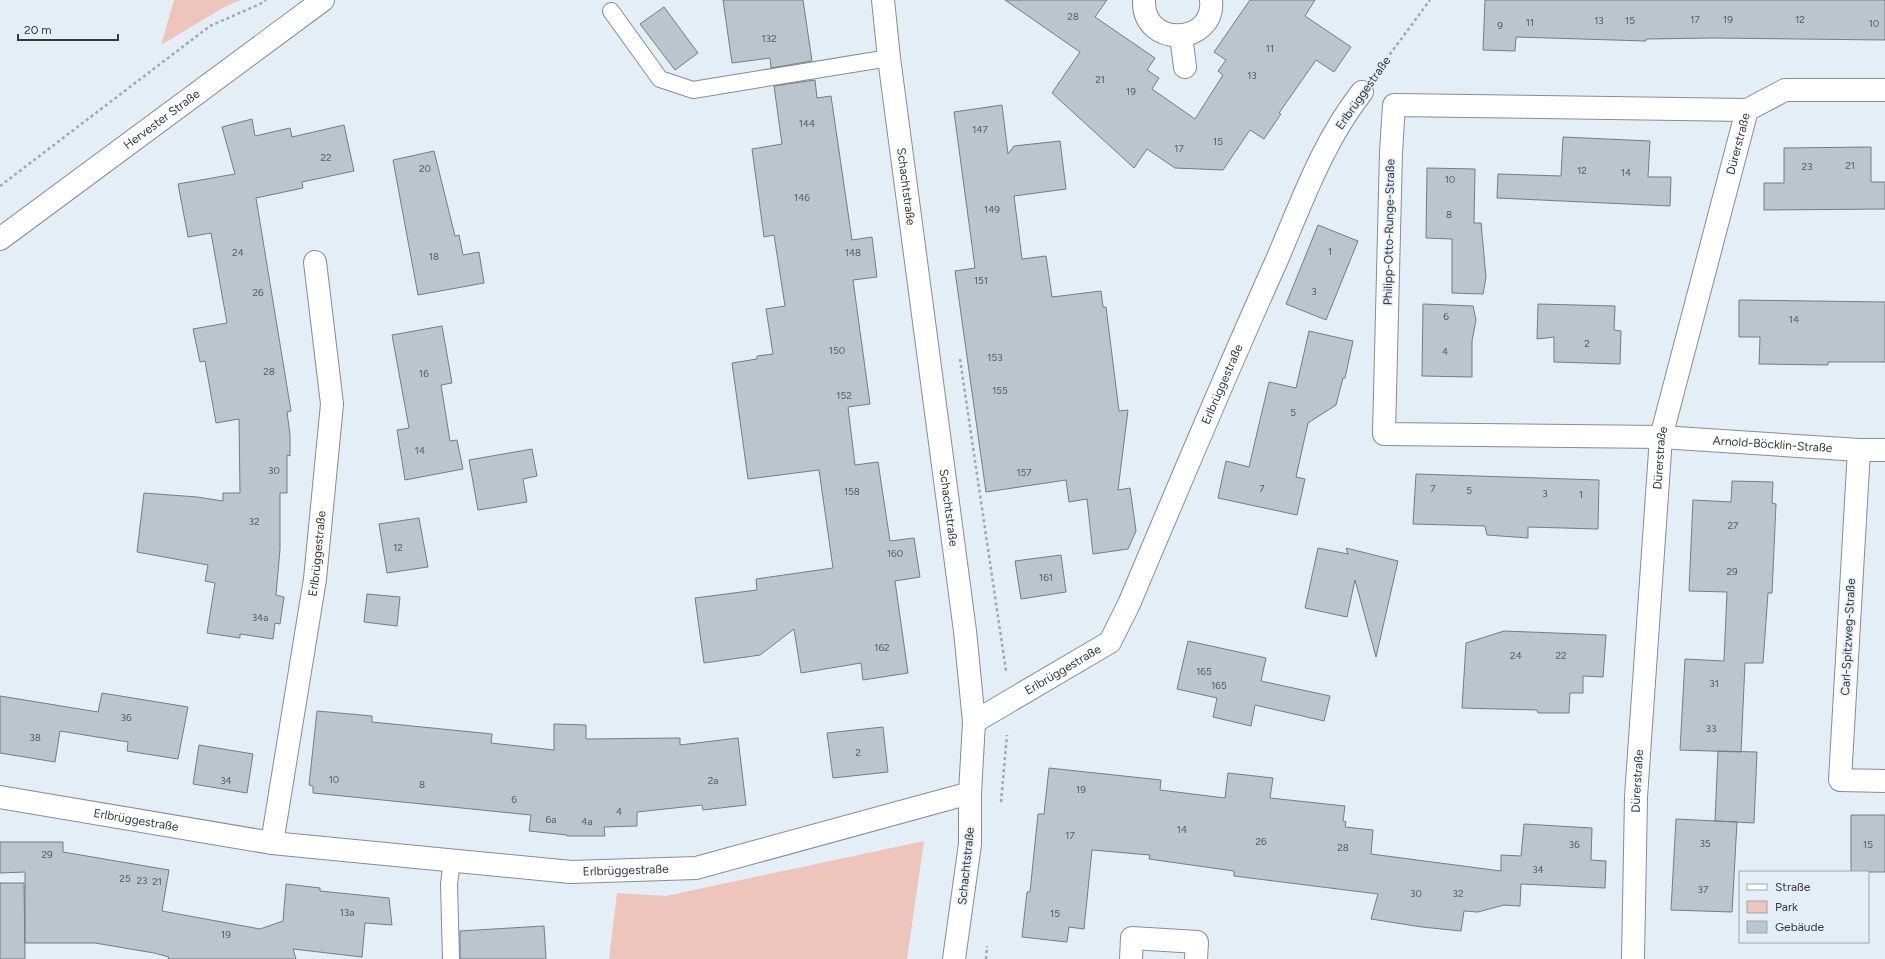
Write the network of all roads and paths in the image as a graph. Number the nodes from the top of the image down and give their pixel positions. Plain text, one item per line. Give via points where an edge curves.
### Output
1 (266, 0) edge
2 (323, 0) edge
3 (876, 0) edge
4 (883, 0) edge
5 (1144, 0) edge
6 (1211, 0) edge
7 (1430, 0) edge
8 (611, 11) dead end
9 (1181, 36) junction
10 (888, 58) junction
11 (1185, 67) dead end
12 (1885, 90) edge
13 (1362, 92) joint
14 (1747, 110) junction
15 (0, 186) edge
16 (0, 239) edge
17 (315, 262) dead end
18 (1661, 437) junction
19 (1859, 450) junction
20 (1885, 450) edge
21 (974, 722) junction
22 (1885, 781) edge
23 (970, 793) junction
24 (0, 797) edge
25 (272, 843) junction
26 (452, 860) junction
27 (451, 959) edge
28 (954, 959) edge
29 (1131, 959) edge
30 (1196, 959) edge
31 (1633, 959) edge

1 - 15 path via 210,26
2 - 16 street, Hervester Straße
3 - 10 street, Schachtstraße
4 - 10 street, Schachtstraße
5 - 9 street via 1145,11 1155,28 1172,36
6 - 9 street via 1210,13 1205,22 1199,29
7 - 13 path, Erlbrüggestraße
8 - 10 lane via 660,79 693,90
9 - 11 street
10 - 21 street, Schachtstraße via 965,631
12 - 14 street, Dürerstraße via 1785,90
13 - 21 street, Erlbrüggestraße via 1348,110 1326,148 1129,604 1110,642
14 - 18 street, Dürerstraße
14 - 18 street, Philipp-Otto-Runge-Straße via 1394,105 1384,434
17 - 25 street, Erlbrüggestraße via 332,404 315,579
18 - 19 street, Arnold-Böcklin-Straße
18 - 31 street, Dürerstraße via 1636,797
19 - 20 street, Arnold-Böcklin-Straße
19 - 22 street, Carl-Spitzweg-Straße via 1840,780
21 - 23 street, Schachtstraße
23 - 26 street, Erlbrüggestraße via 696,868 571,872
23 - 28 street, Schachtstraße via 970,844
24 - 25 street, Erlbrüggestraße
25 - 26 street, Erlbrüggestraße
26 - 27 lane via 449,884
29 - 30 street via 1132,938 1197,942

